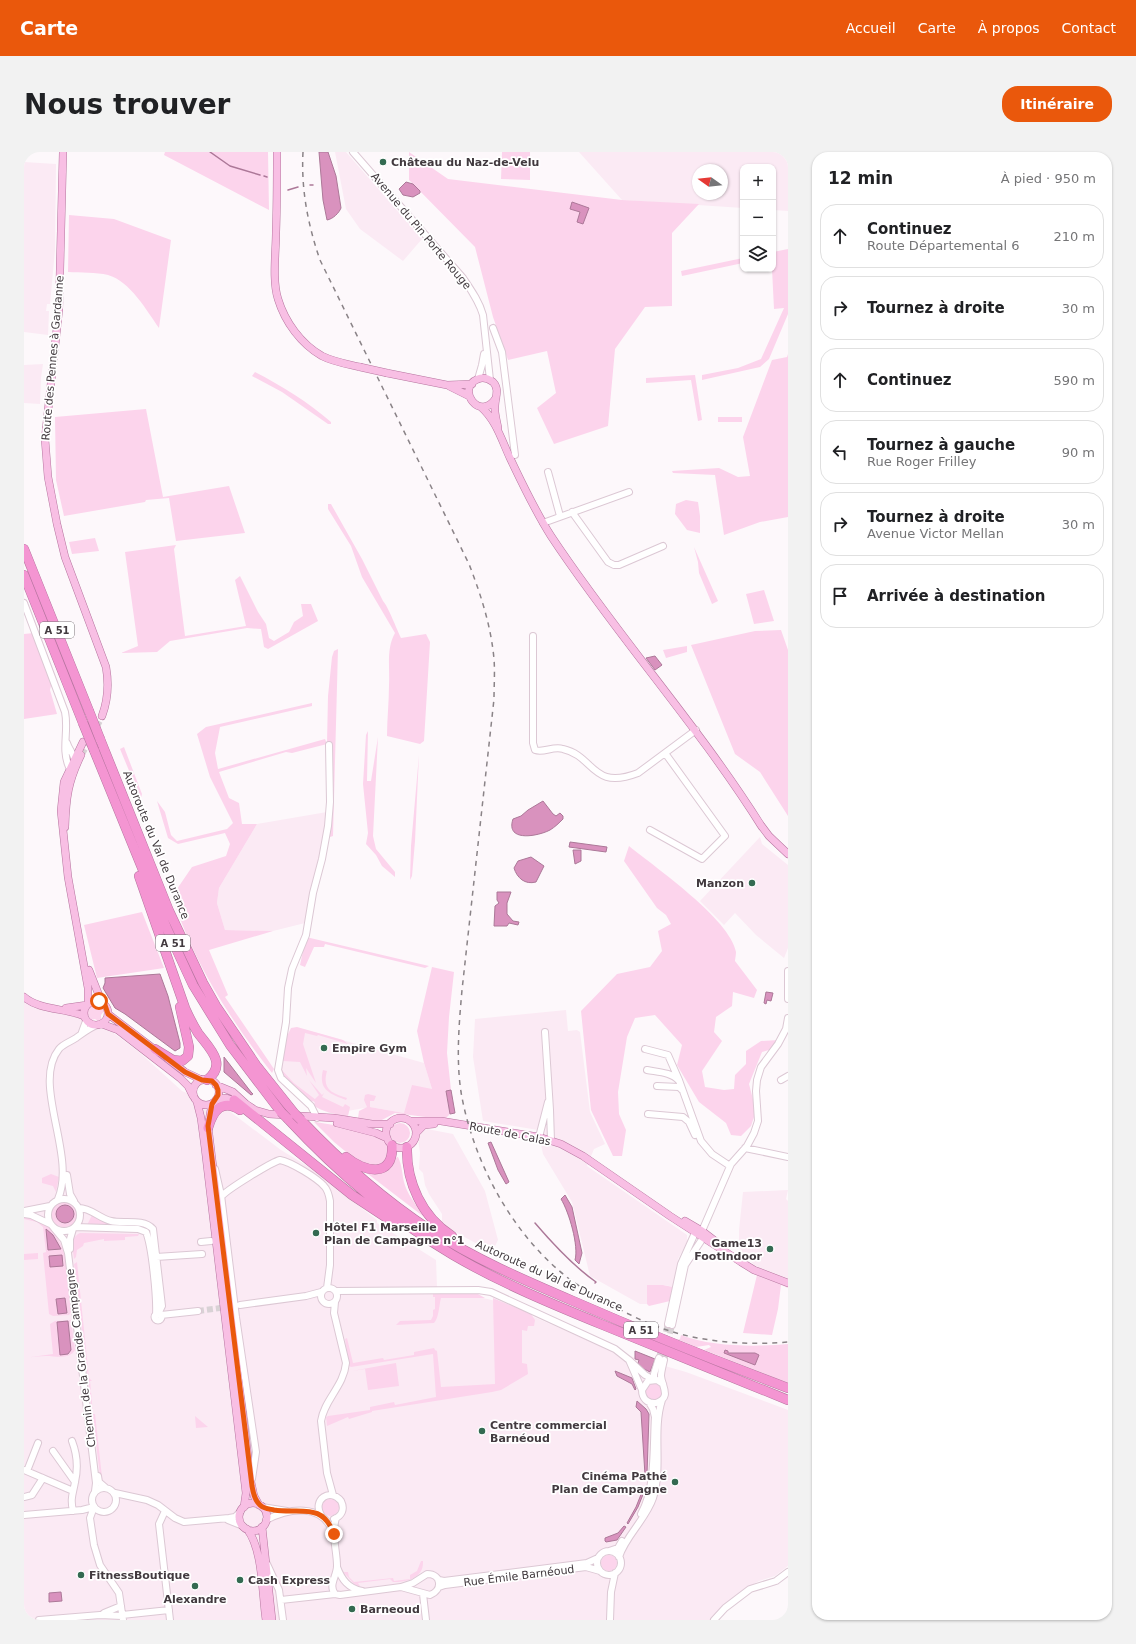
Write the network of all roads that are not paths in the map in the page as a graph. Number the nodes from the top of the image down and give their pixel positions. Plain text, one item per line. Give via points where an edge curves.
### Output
1 (64, 152) edge
2 (277, 152) edge
3 (353, 152) edge
4 (492, 328) dead end
5 (486, 339) junction
6 (490, 380) junction
7 (475, 381) junction
8 (447, 385) junction
9 (508, 388) junction
10 (497, 390) junction
11 (469, 396) junction
12 (496, 398) junction
13 (480, 406) junction
14 (499, 434) junction
15 (515, 455) dead end
16 (548, 472) dead end
17 (629, 492) dead end
18 (572, 512) junction
19 (560, 516) junction
20 (543, 523) junction
21 (663, 546) dead end
22 (24, 549) edge
23 (24, 575) edge
24 (24, 603) edge
25 (533, 636) dead end
26 (100, 715) tunnel mouth
27 (694, 732) junction
28 (66, 736) junction
29 (82, 742) dead end
30 (329, 744) dead end
31 (96, 753) junction
32 (665, 753) junction
33 (78, 756) junction
34 (70, 767) junction
35 (650, 830) dead end
36 (788, 854) edge
37 (68, 877) junction
38 (81, 943) junction
39 (168, 959) junction
40 (788, 970) edge
41 (24, 997) edge
42 (788, 999) edge
43 (102, 1003) junction
44 (88, 1004) junction
45 (58, 1008) junction
46 (108, 1014) junction
47 (85, 1018) junction
48 (788, 1018) edge
49 (99, 1024) junction
50 (545, 1032) dead end
51 (82, 1034) junction
52 (72, 1040) junction
53 (155, 1049) junction
54 (645, 1049) dead end
55 (647, 1070) dead end
56 (788, 1076) edge
57 (204, 1080) junction
58 (781, 1080) dead end
59 (680, 1083) junction
60 (216, 1085) junction
61 (657, 1086) dead end
62 (682, 1090) junction
63 (549, 1094) junction
64 (195, 1099) junction
65 (234, 1100) junction
66 (214, 1102) junction
67 (246, 1104) junction
68 (648, 1114) dead end
69 (252, 1115) junction
70 (296, 1117) junction
71 (317, 1118) junction
72 (410, 1121) junction
73 (447, 1123) junction
74 (390, 1124) junction
75 (208, 1128) junction
76 (416, 1133) junction
77 (539, 1137) junction
78 (551, 1141) junction
79 (390, 1142) junction
80 (704, 1146) junction
81 (407, 1147) junction
82 (745, 1148) junction
83 (788, 1157) edge
84 (211, 1158) junction
85 (730, 1166) junction
86 (219, 1183) junction
87 (235, 1187) junction
88 (221, 1197) junction
89 (58, 1199) junction
90 (74, 1201) junction
91 (50, 1206) junction
92 (79, 1208) junction
93 (24, 1213) edge
94 (53, 1226) junction
95 (74, 1228) junction
96 (700, 1234) junction
97 (211, 1241) dead end
98 (201, 1242) dead end
99 (440, 1247) junction
100 (202, 1254) dead end
101 (156, 1257) junction
102 (495, 1267) junction
103 (788, 1283) edge
104 (331, 1289) junction
105 (359, 1291) junction
106 (321, 1292) junction
107 (306, 1296) junction
108 (322, 1300) junction
109 (336, 1300) junction
110 (328, 1304) junction
111 (240, 1305) dead end
112 (198, 1311) tunnel mouth
113 (334, 1313) junction
114 (161, 1315) junction
115 (670, 1325) tunnel mouth
116 (629, 1360) junction
117 (654, 1380) junction
118 (663, 1384) junction
119 (788, 1388) edge
120 (642, 1390) junction
121 (662, 1400) junction
122 (788, 1400) edge
123 (649, 1402) junction
124 (72, 1441) dead end
125 (38, 1443) dead end
126 (54, 1451) dead end
127 (26, 1470) edge
128 (43, 1478) junction
129 (75, 1482) junction
130 (251, 1482) junction
131 (106, 1488) junction
132 (73, 1491) junction
133 (95, 1492) junction
134 (114, 1494) junction
135 (330, 1495) junction
136 (24, 1497) edge
137 (92, 1498) junction
138 (134, 1498) junction
139 (318, 1504) junction
140 (115, 1506) junction
141 (260, 1506) junction
142 (94, 1507) junction
143 (243, 1509) junction
144 (74, 1510) junction
145 (305, 1510) junction
146 (165, 1511) junction
147 (101, 1512) junction
148 (291, 1512) junction
149 (24, 1515) edge
150 (321, 1515) junction
151 (336, 1518) junction
152 (326, 1519) junction
153 (90, 1520) junction
154 (220, 1520) junction
155 (266, 1520) junction
156 (245, 1527) junction
157 (262, 1527) junction
158 (334, 1534) junction
159 (609, 1551) junction
160 (619, 1557) junction
161 (598, 1558) junction
162 (265, 1561) junction
163 (337, 1567) junction
164 (602, 1572) junction
165 (788, 1572) edge
166 (615, 1573) junction
167 (419, 1579) junction
168 (343, 1580) junction
169 (439, 1580) junction
170 (334, 1581) junction
171 (348, 1585) junction
172 (401, 1587) junction
173 (439, 1587) junction
174 (362, 1591) junction
175 (611, 1592) junction
176 (422, 1593) junction
177 (335, 1594) junction
178 (342, 1595) junction
179 (430, 1595) junction
180 (281, 1600) junction
181 (121, 1606) junction
182 (169, 1610) junction
183 (425, 1610) junction
184 (100, 1615) junction
185 (122, 1616) edge
186 (39, 1620) edge
187 (170, 1620) edge
188 (266, 1620) edge
189 (272, 1620) edge
190 (283, 1620) edge
191 (426, 1620) edge
192 (610, 1620) edge
193 (714, 1620) edge

1 - 26 main road, Route des Pennes à Gardanne via 59,309 45,440 48,477 65,557 92,629 102,666 104,681
2 - 8 main road, bridge via 275,268 278,299 290,327 302,341 322,356 339,363
3 - 5 street, Avenue du Pin Porte Rouge via 464,278 481,308
4 - 9 street via 502,352
5 - 6 street, Avenue du Pin Porte Rouge
5 - 7 street, Avenue du Pin Porte Rouge via 482,365
6 - 7 main road via 483,378
6 - 10 main road
7 - 8 main road
7 - 11 main road via 469,390
8 - 11 main road
9 - 10 street
9 - 15 street
10 - 12 main road
11 - 13 main road via 474,404
12 - 13 main road via 490,405
12 - 14 main road
13 - 14 main road via 488,414
14 - 20 main road
16 - 19 street
17 - 18 street
18 - 19 street
18 - 21 street via 608,562 614,565
19 - 20 street
20 - 27 main road via 562,553
22 - 70 highway, Autoroute du Val de Durance / A 51, bridge via 169,911 195,967 216,1006 256,1065
23 - 31 highway, Autoroute du Val de Durance / A 51, bridge
24 - 28 street via 65,712
25 - 32 street via 535,750 540,752 551,748 563,749 575,754 603,776 612,778 638,773
27 - 32 street
27 - 36 main road via 740,792 762,827
28 - 33 street via 68,747
28 - 34 street via 66,757
29 - 33 main road
30 - 71 street via 328,826 306,935 292,969 288,988 278,1074 311,1106
31 - 39 highway
31 - 70 highway, Autoroute du Val de Durance / A 51 via 166,929 193,985 230,1045
32 - 35 street via 726,836 702,859
33 - 34 main road
33 - 37 main road via 66,802
34 - 37 main road via 62,787 61,811
37 - 38 main road
38 - 43 main road
38 - 44 main road
39 - 53 highway via 180,1002 189,1053 180,1062
39 - 57 highway via 188,1015 216,1060 216,1070
40 - 42 street
41 - 45 main road via 35,1004
43 - 44 main road via 95,1001
43 - 46 main road
44 - 45 main road via 74,1008
44 - 47 main road via 84,1012
45 - 47 main road
46 - 49 main road via 105,1021
46 - 53 main road
47 - 49 main road via 93,1025
47 - 51 street
48 - 82 street via 786,1030 761,1067 756,1091 758,1121
49 - 51 street
49 - 64 main road via 116,1029 180,1078
50 - 63 street
51 - 52 street
52 - 89 street via 58,1050 50,1070 50,1088 61,1143 63,1170
52 - 90 street via 56,1062 53,1087 64,1141 68,1187
53 - 57 main road via 185,1072
54 - 59 street via 668,1055
55 - 59 street via 666,1073 677,1078
56 - 58 street
57 - 60 main road via 212,1081
57 - 64 main road via 194,1087
59 - 62 street
60 - 66 main road via 218,1090
60 - 67 main road via 233,1092
61 - 62 street
62 - 80 street
63 - 77 street
63 - 78 street
64 - 66 main road via 201,1104
64 - 143 main road via 201,1118 205,1148 240,1439 246,1494
65 - 66 main road via 226,1098
65 - 67 main road
65 - 69 highway
66 - 75 main road
67 - 71 main road via 269,1114
68 - 80 street via 678,1115 686,1118 696,1138
69 - 75 highway via 226,1105 215,1111
69 - 99 highway via 370,1207 425,1243
70 - 79 highway via 348,1158 367,1168 377,1170 385,1167 391,1158
70 - 99 highway, Autoroute du Val de Durance / A 51 via 320,1154 342,1174 383,1208
70 - 102 highway, Autoroute du Val de Durance / A 51 via 354,1170 408,1214
71 - 74 main road
71 - 79 main road via 376,1133
72 - 73 main road, Route de Calas via 430,1120
72 - 74 main road via 399,1118
72 - 76 main road
73 - 76 main road, Route de Calas via 424,1125
73 - 77 main road, Route de Calas
74 - 79 main road via 387,1129
75 - 84 main road
76 - 81 main road via 413,1143
77 - 78 main road, Route de Calas
78 - 96 main road, Route de Calas via 583,1156
79 - 81 main road via 398,1148
80 - 85 street
81 - 102 highway via 410,1177 429,1216 448,1234 486,1256
82 - 83 street
82 - 85 street
84 - 86 street
84 - 130 main road
85 - 96 street
86 - 87 street
86 - 88 street
87 - 88 street via 227,1190
87 - 104 street via 280,1160 293,1164 324,1186 330,1201
88 - 130 street via 256,1452
89 - 90 street
89 - 91 street
90 - 92 street
91 - 93 street
91 - 94 street via 48,1215
92 - 95 street via 81,1216
92 - 101 street via 85,1208 111,1221 150,1226 154,1233
93 - 94 street
94 - 95 street via 63,1231
94 - 133 street, Chemin de la Grande Campagne via 64,1240 68,1253 96,1483
95 - 114 street via 138,1229 146,1232
95 - 131 street, Chemin de la Grande Campagne via 70,1239 71,1253 94,1449 98,1479
96 - 103 main road, Route de Calas via 754,1270
96 - 115 street via 681,1264
97 - 98 street
99 - 122 highway, Autoroute du Val de Durance / A 51 via 534,1296
100 - 101 street
101 - 114 street
102 - 119 highway, Autoroute du Val de Durance / A 51 via 626,1324
104 - 105 street
104 - 106 street
104 - 109 street
105 - 109 street via 346,1293
105 - 116 street via 491,1292 615,1349
106 - 107 street
106 - 108 street
107 - 108 street
107 - 111 street
108 - 110 street
109 - 110 street
109 - 113 street
110 - 113 street
112 - 114 street
113 - 135 street via 346,1363 344,1374 322,1417
116 - 117 street
116 - 120 street
117 - 118 street
117 - 118 street via 661,1359
117 - 120 street via 648,1381
118 - 121 street via 666,1391
120 - 123 street via 643,1396
121 - 123 street via 656,1403
121 - 160 street via 653,1498
123 - 159 street via 655,1417 648,1495 643,1509 619,1546
124 - 129 street via 76,1460
125 - 127 street
126 - 129 street
127 - 128 street
128 - 132 street
128 - 136 street via 32,1495
129 - 132 street
130 - 141 main road via 254,1496
131 - 133 street
131 - 134 street
132 - 144 street via 70,1499
133 - 137 street
134 - 138 street
134 - 140 street
135 - 139 street via 323,1497
135 - 151 street via 339,1498 343,1504 342,1513
137 - 142 street
137 - 144 street
138 - 140 street
138 - 146 street via 154,1503
139 - 145 street
139 - 150 street
140 - 147 street via 111,1510
141 - 143 main road via 250,1504
141 - 148 street
141 - 155 main road via 266,1513
142 - 144 street
142 - 147 street
142 - 153 street
143 - 154 street via 233,1517
143 - 156 main road via 240,1517
144 - 149 street
144 - 153 street via 83,1512
145 - 148 street
145 - 150 street
146 - 154 street via 184,1522
146 - 182 street via 159,1524
147 - 153 street
148 - 155 street
150 - 152 street
151 - 152 street
151 - 158 street
152 - 158 street
153 - 181 street via 98,1562 119,1593
154 - 156 street via 233,1521
155 - 157 main road
156 - 157 main road via 256,1530
156 - 188 main road via 254,1539 258,1552
157 - 162 main road
158 - 163 street
159 - 160 street
159 - 161 street via 603,1552
160 - 166 street via 620,1566
161 - 164 street via 597,1565
161 - 169 street, Rue Émile Barnéoud via 587,1563
162 - 180 street via 278,1587
162 - 189 main road
163 - 168 street
163 - 170 street
164 - 166 street
164 - 173 street, Rue Émile Barnéoud via 586,1567
164 - 175 street
165 - 193 street via 776,1581 750,1589 724,1608
166 - 175 street
167 - 169 street, Rue Émile Barnéoud via 430,1574
167 - 172 street, Rue Émile Barnéoud
167 - 176 street via 418,1586
168 - 170 street
168 - 171 street, Rue Émile Barnéoud
169 - 173 street
170 - 177 street via 332,1586
171 - 174 street, Rue Émile Barnéoud
171 - 178 street
172 - 174 street, Rue Émile Barnéoud
172 - 176 street, Rue Émile Barnéoud
173 - 179 street
174 - 178 street, Rue Émile Barnéoud
175 - 192 street
176 - 179 street, Rue Émile Barnéoud
176 - 183 street
177 - 178 street
177 - 180 street
179 - 183 street
180 - 190 street
181 - 184 street
181 - 185 street
182 - 185 street
182 - 187 street
183 - 191 street
184 - 185 street
184 - 186 street

